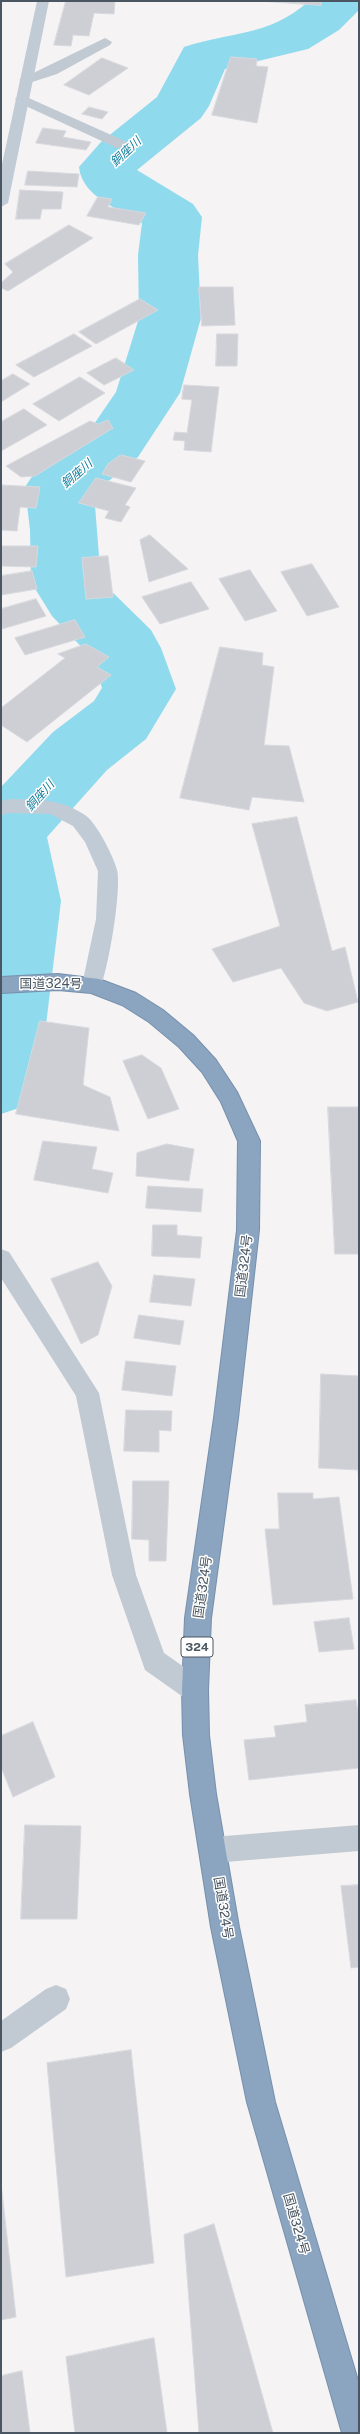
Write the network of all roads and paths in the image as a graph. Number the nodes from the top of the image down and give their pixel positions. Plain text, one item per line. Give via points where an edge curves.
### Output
1 (43, 1) edge
2 (105, 42) dead end
3 (26, 80) junction
4 (22, 99) junction
5 (122, 145) dead end
6 (1, 203) edge
7 (5, 807) edge
8 (1, 985) edge
9 (92, 985) junction
10 (1, 1259) edge
11 (195, 1690) junction
12 (359, 1838) edge
13 (213, 1850) junction
14 (56, 1999) dead end
15 (1, 2038) edge
16 (358, 2433) edge

1 - 3 street
2 - 3 street via 52,71
3 - 4 street
4 - 5 street
4 - 6 street
7 - 9 street via 53,807 80,821 93,839 108,871 106,919
8 - 9 highway, 国道324号 / 324 via 58,982
9 - 11 highway, 国道324号 / 324 via 129,999 156,1016 186,1041 209,1066 230,1098 249,1142 248,1230 226,1418 198,1618
10 - 11 street via 87,1393 124,1575 154,1661
11 - 13 highway, 国道324号 / 324 via 197,1742
12 - 13 street
13 - 16 highway, 国道324号 / 324 via 225,1927 261,2102
14 - 15 street

